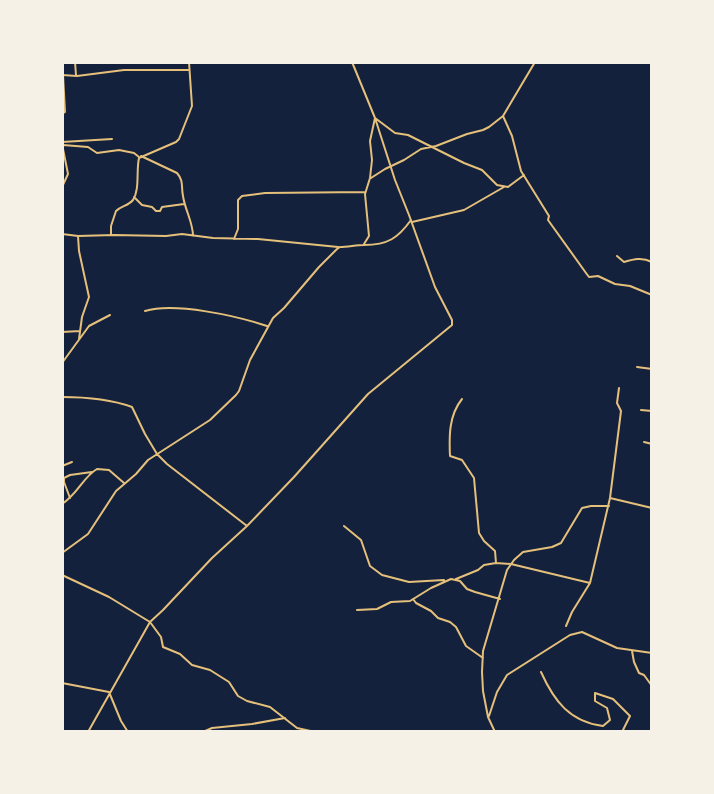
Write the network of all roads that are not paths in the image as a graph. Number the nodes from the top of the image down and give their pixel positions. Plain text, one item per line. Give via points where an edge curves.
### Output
1 (75, 62) edge
2 (189, 62) edge
3 (352, 62) edge
4 (535, 62) edge
5 (189, 70) junction
6 (63, 75) edge
7 (76, 76) junction
8 (62, 114) edge
9 (503, 116) junction
10 (375, 118) junction
11 (112, 139) dead end
12 (63, 144) edge
13 (431, 147) junction
14 (140, 156) junction
15 (390, 167) junction
16 (524, 175) junction
17 (370, 178) junction
18 (504, 187) junction
19 (62, 188) edge
20 (365, 192) junction
21 (134, 197) junction
22 (63, 201) edge
23 (184, 204) junction
24 (62, 220) edge
25 (412, 221) junction
26 (62, 234) edge
27 (111, 235) junction
28 (78, 236) junction
29 (193, 236) junction
30 (234, 239) junction
31 (363, 245) junction
32 (338, 247) junction
33 (617, 256) dead end
34 (652, 262) edge
35 (652, 295) edge
36 (144, 312) dead end
37 (110, 315) dead end
38 (268, 326) junction
39 (80, 331) junction
40 (62, 332) edge
41 (79, 338) junction
42 (62, 363) edge
43 (637, 367) dead end
44 (652, 369) edge
45 (619, 388) dead end
46 (62, 397) edge
47 (462, 399) dead end
48 (642, 410) dead end
49 (652, 411) edge
50 (644, 442) dead end
51 (652, 444) edge
52 (158, 454) junction
53 (72, 462) dead end
54 (62, 466) edge
55 (92, 472) junction
56 (124, 483) junction
57 (70, 498) junction
58 (610, 498) junction
59 (62, 504) edge
60 (609, 506) junction
61 (652, 508) edge
62 (247, 526) junction
63 (344, 526) dead end
64 (62, 553) edge
65 (496, 563) junction
66 (511, 564) junction
67 (62, 575) edge
68 (456, 579) junction
69 (446, 580) junction
70 (590, 583) junction
71 (413, 599) junction
72 (500, 599) junction
73 (357, 610) dead end
74 (150, 622) junction
75 (566, 626) dead end
76 (632, 651) junction
77 (652, 653) edge
78 (483, 658) junction
79 (542, 672) dead end
80 (62, 683) edge
81 (652, 686) edge
82 (109, 692) junction
83 (488, 717) junction
84 (285, 718) junction
85 (88, 732) edge
86 (128, 732) edge
87 (203, 732) edge
88 (315, 732) edge
89 (494, 732) edge
90 (622, 732) edge

1 - 7 street
2 - 5 street
3 - 10 street
4 - 9 street
5 - 7 street via 124,70
5 - 14 street via 192,106 179,139
6 - 7 street
6 - 8 street via 65,112
9 - 13 street via 484,130
9 - 16 street
10 - 13 street via 395,133 408,135
10 - 15 street
10 - 17 street via 370,141
11 - 12 street
12 - 14 street via 88,147 97,153 119,150
12 - 19 street via 68,174
13 - 15 street via 421,149
13 - 18 street via 482,170 492,181
14 - 21 street
14 - 23 street via 180,177
15 - 17 street
15 - 25 street
16 - 18 street
16 - 35 street via 549,221 589,277 598,276
17 - 20 street
18 - 25 street via 464,210
19 - 22 street
20 - 30 street via 242,196 238,200 238,229
20 - 31 street via 370,234
21 - 23 street via 156,211
21 - 27 street via 116,211
22 - 24 street
23 - 29 street
25 - 31 street via 391,240
25 - 62 street via 452,324 368,394
26 - 28 street
27 - 28 street
27 - 29 street
28 - 39 street via 89,297
29 - 30 street
30 - 32 street
31 - 32 street
32 - 38 street
33 - 34 street via 624,262 644,258
36 - 38 street via 156,308 180,308
37 - 41 street via 89,326
38 - 52 street via 236,395 210,420
39 - 40 street
39 - 41 street
41 - 42 street
43 - 44 street
45 - 58 street via 617,403 621,411
46 - 52 street via 111,401 132,407
47 - 65 street via 451,419 450,456 462,460 474,478 479,533 495,552
48 - 49 street
50 - 51 street
52 - 56 street
52 - 62 street via 179,475
53 - 54 street
55 - 56 street via 109,470
55 - 57 street
55 - 57 street via 64,479
56 - 64 street via 88,534
57 - 59 street
58 - 60 street
58 - 61 street
60 - 66 street via 582,508 561,543 523,552
60 - 70 street
62 - 74 street
63 - 69 street via 361,540 370,566 382,576 409,582
65 - 66 street
65 - 68 street via 484,565
66 - 70 street
66 - 72 street
67 - 74 street via 109,597
68 - 69 street
68 - 72 street via 467,588
69 - 71 street
70 - 75 street
71 - 73 street via 391,602 377,609
71 - 78 street via 438,618 450,622 466,646
72 - 78 street
74 - 82 street
74 - 84 street via 161,637 162,647 229,682 238,696 270,707
76 - 77 street
76 - 81 street via 639,673
76 - 83 street via 584,633 570,635 507,675
78 - 83 street via 483,691
79 - 90 street via 549,689 565,711 590,724 603,726 610,720 607,708 595,701 595,693 613,699 630,716
80 - 82 street
82 - 85 street
82 - 86 street
83 - 89 street
84 - 87 street
84 - 88 street via 297,728

